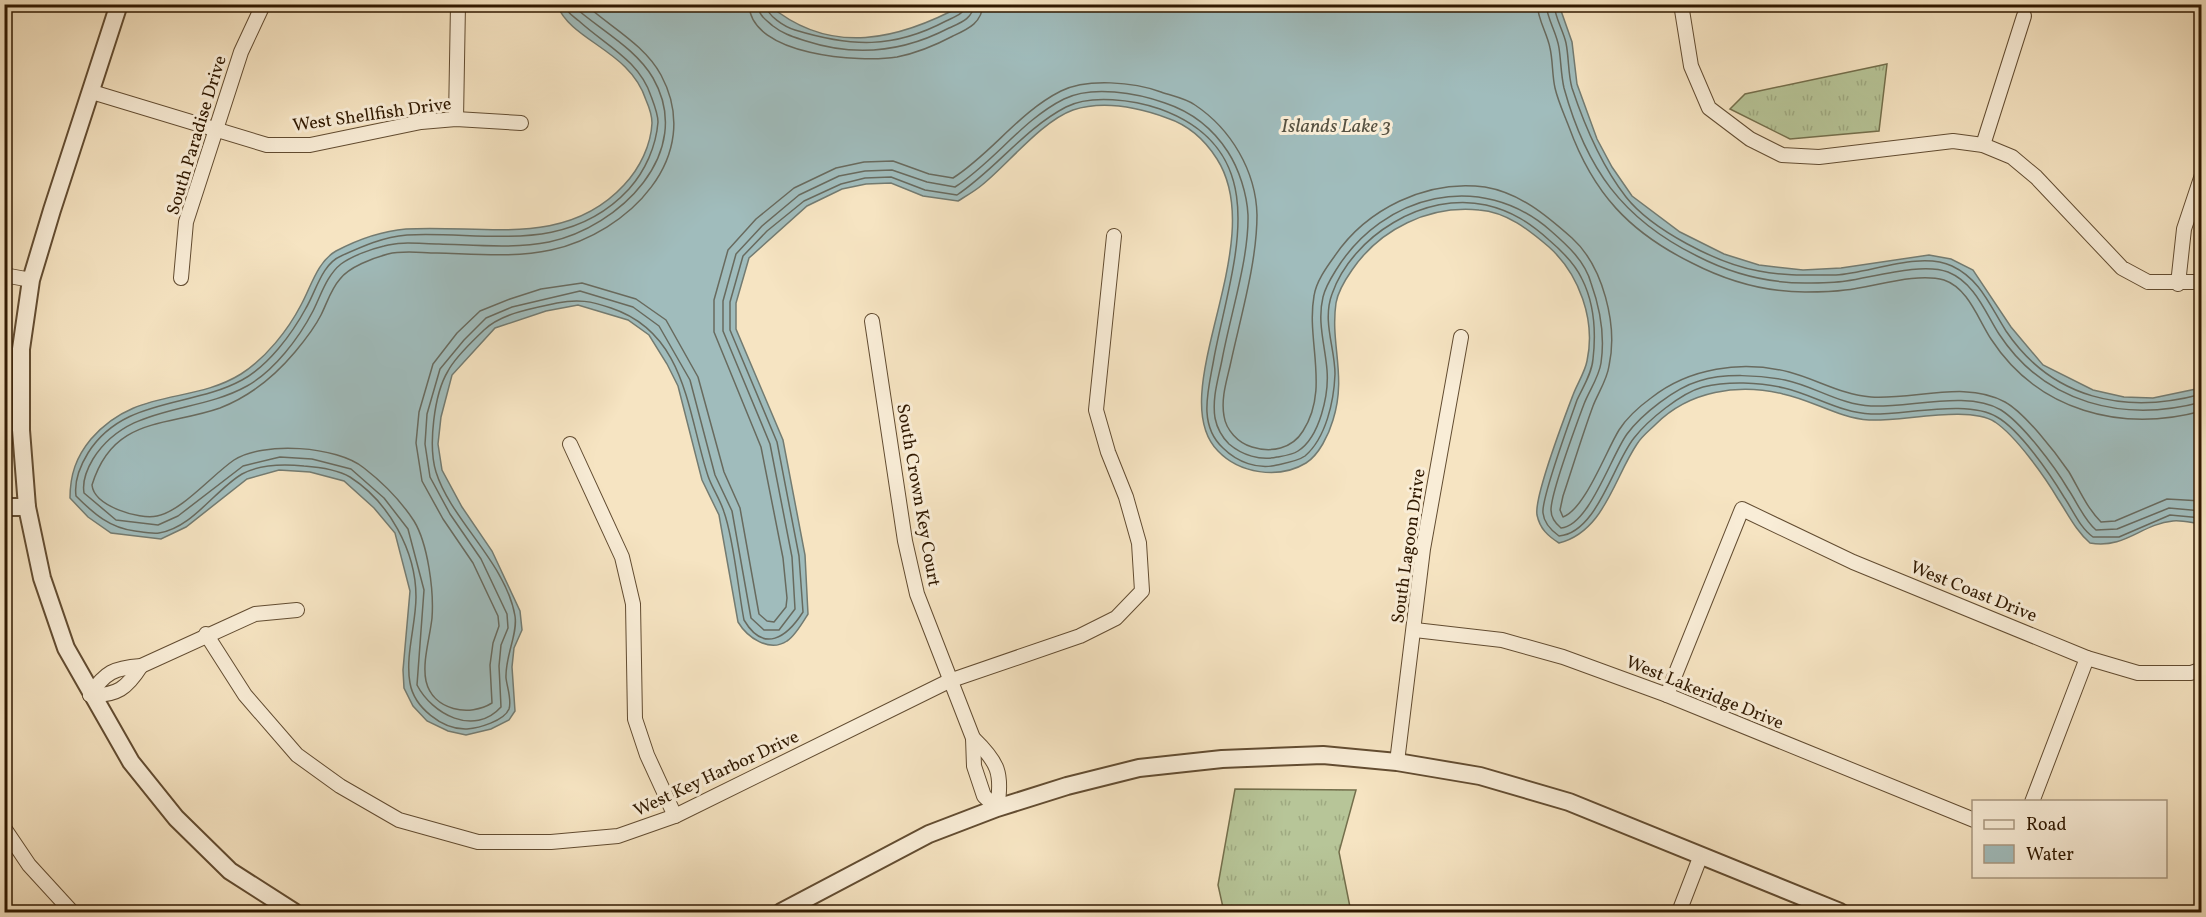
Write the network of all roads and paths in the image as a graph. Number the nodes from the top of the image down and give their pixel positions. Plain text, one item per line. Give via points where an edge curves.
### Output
1 (120, 4) edge
2 (458, 4) edge
3 (1681, 4) edge
4 (262, 7) dead end
5 (2024, 16) dead end
6 (92, 92) junction
7 (456, 119) junction
8 (521, 123) dead end
9 (214, 131) junction
10 (1983, 145) junction
11 (2202, 175) edge
12 (1114, 236) dead end
13 (4, 275) edge
14 (181, 278) dead end
15 (32, 280) junction
16 (2202, 282) edge
17 (2178, 284) junction
18 (872, 321) dead end
19 (1461, 337) dead end
20 (570, 444) dead end
21 (4, 507) edge
22 (27, 507) junction
23 (297, 610) dead end
24 (1415, 630) junction
25 (206, 634) junction
26 (2087, 658) junction
27 (2202, 669) edge
28 (950, 681) junction
29 (90, 695) junction
30 (1666, 695) junction
31 (973, 738) junction
32 (1396, 762) junction
33 (2032, 800) edge
34 (997, 808) junction
35 (675, 816) junction
36 (1972, 819) edge
37 (4, 828) edge
38 (1701, 855) junction
39 (72, 912) edge
40 (294, 912) edge
41 (781, 912) edge
42 (1679, 912) edge
43 (1840, 912) edge

1 - 6 street
2 - 7 street
3 - 10 street via 1691,66 1709,108 1750,139 1782,155 1819,157 1953,141
4 - 9 street, South Paradise Drive via 241,52
5 - 10 street
6 - 9 street, West Shellfish Drive
6 - 15 street
7 - 8 street, West Shellfish Drive
7 - 9 street, West Shellfish Drive via 421,122 310,145 267,145
9 - 14 street, South Paradise Drive via 186,222
10 - 17 street via 2012,157 2036,177 2122,268 2148,282
11 - 17 street via 2184,229
12 - 28 street, West Key Harbor Drive via 1096,410 1138,543 1142,591 1116,618 1080,636
13 - 15 street
15 - 22 street via 21,349 21,430
16 - 17 street
18 - 28 street, South Crown Key Court via 905,541 917,594
19 - 24 street, South Lagoon Drive via 1423,549
20 - 35 street via 622,557 633,604 635,719
21 - 22 street
22 - 29 street via 42,578 66,648
23 - 25 street via 255,614
24 - 30 street, West Lakeridge Drive via 1502,640 1563,657
24 - 32 street, South Lagoon Drive
25 - 29 street via 141,666 121,668 102,678
25 - 35 street, West Key Harbor Drive via 245,695 297,755 340,786 399,820 478,842 551,842 618,836
26 - 27 street, West Coast Drive via 2138,673 2191,673
26 - 30 street, West Coast Drive via 1854,561 1742,509
26 - 33 street
28 - 31 street, South Crown Key Court
28 - 35 street, West Key Harbor Drive
29 - 40 street via 131,762 176,818 231,871
30 - 36 street, West Lakeridge Drive
31 - 34 street, South Crown Key Court via 974,766 984,796
31 - 34 street, South Crown Key Court via 993,757 1002,783
32 - 34 street via 1323,755 1222,759 1138,768
32 - 38 street via 1480,776 1569,802
34 - 41 street via 929,834
37 - 39 street via 29,865
38 - 42 street
38 - 43 street

